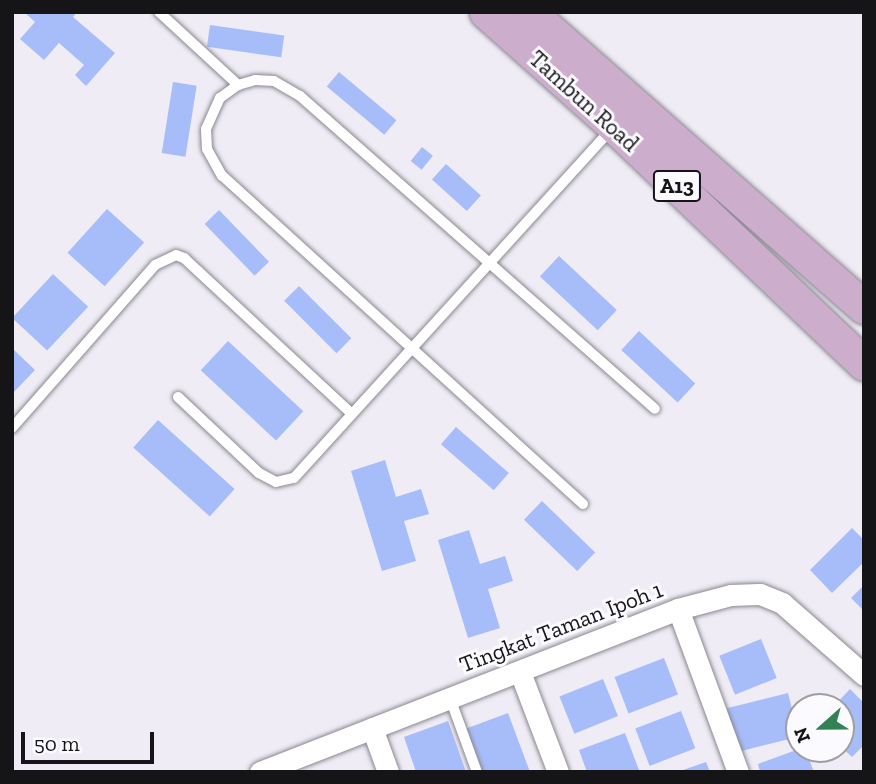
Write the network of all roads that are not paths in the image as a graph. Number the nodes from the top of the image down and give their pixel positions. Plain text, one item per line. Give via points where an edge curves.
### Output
1 (159, 12) edge
2 (485, 12) edge
3 (529, 12) edge
4 (238, 85) junction
5 (614, 126) junction
6 (489, 264) junction
7 (864, 307) edge
8 (415, 348) junction
9 (864, 364) edge
10 (178, 397) dead end
11 (655, 409) dead end
12 (351, 413) junction
13 (12, 428) edge
14 (583, 504) dead end
15 (678, 609) junction
16 (520, 672) junction
17 (864, 675) edge
18 (450, 698) junction
19 (372, 728) junction
20 (260, 772) edge
21 (388, 772) edge
22 (477, 772) edge
23 (558, 772) edge
24 (738, 772) edge

1 - 4 lane
2 - 5 main road, Tambun Road / A13
3 - 7 main road, Tambun Road / A13
4 - 6 lane via 274,81 300,96
4 - 8 lane via 220,98 206,129 207,149 222,176
5 - 6 lane
5 - 9 main road, Tambun Road / A13
6 - 8 lane
6 - 11 lane
8 - 12 lane
8 - 14 lane
10 - 12 lane via 259,472 276,482 294,478 308,466
12 - 13 lane via 176,255 155,265
15 - 16 street, Tingkat Taman Ipoh 1
15 - 17 street, Tingkat Taman Ipoh 1 via 731,595 760,594 782,603
15 - 24 street
16 - 18 street, Tingkat Taman Ipoh 1
16 - 23 street
18 - 19 street, Tingkat Taman Ipoh 1
18 - 22 lane
19 - 20 street, Tingkat Taman Ipoh 1
19 - 21 street

